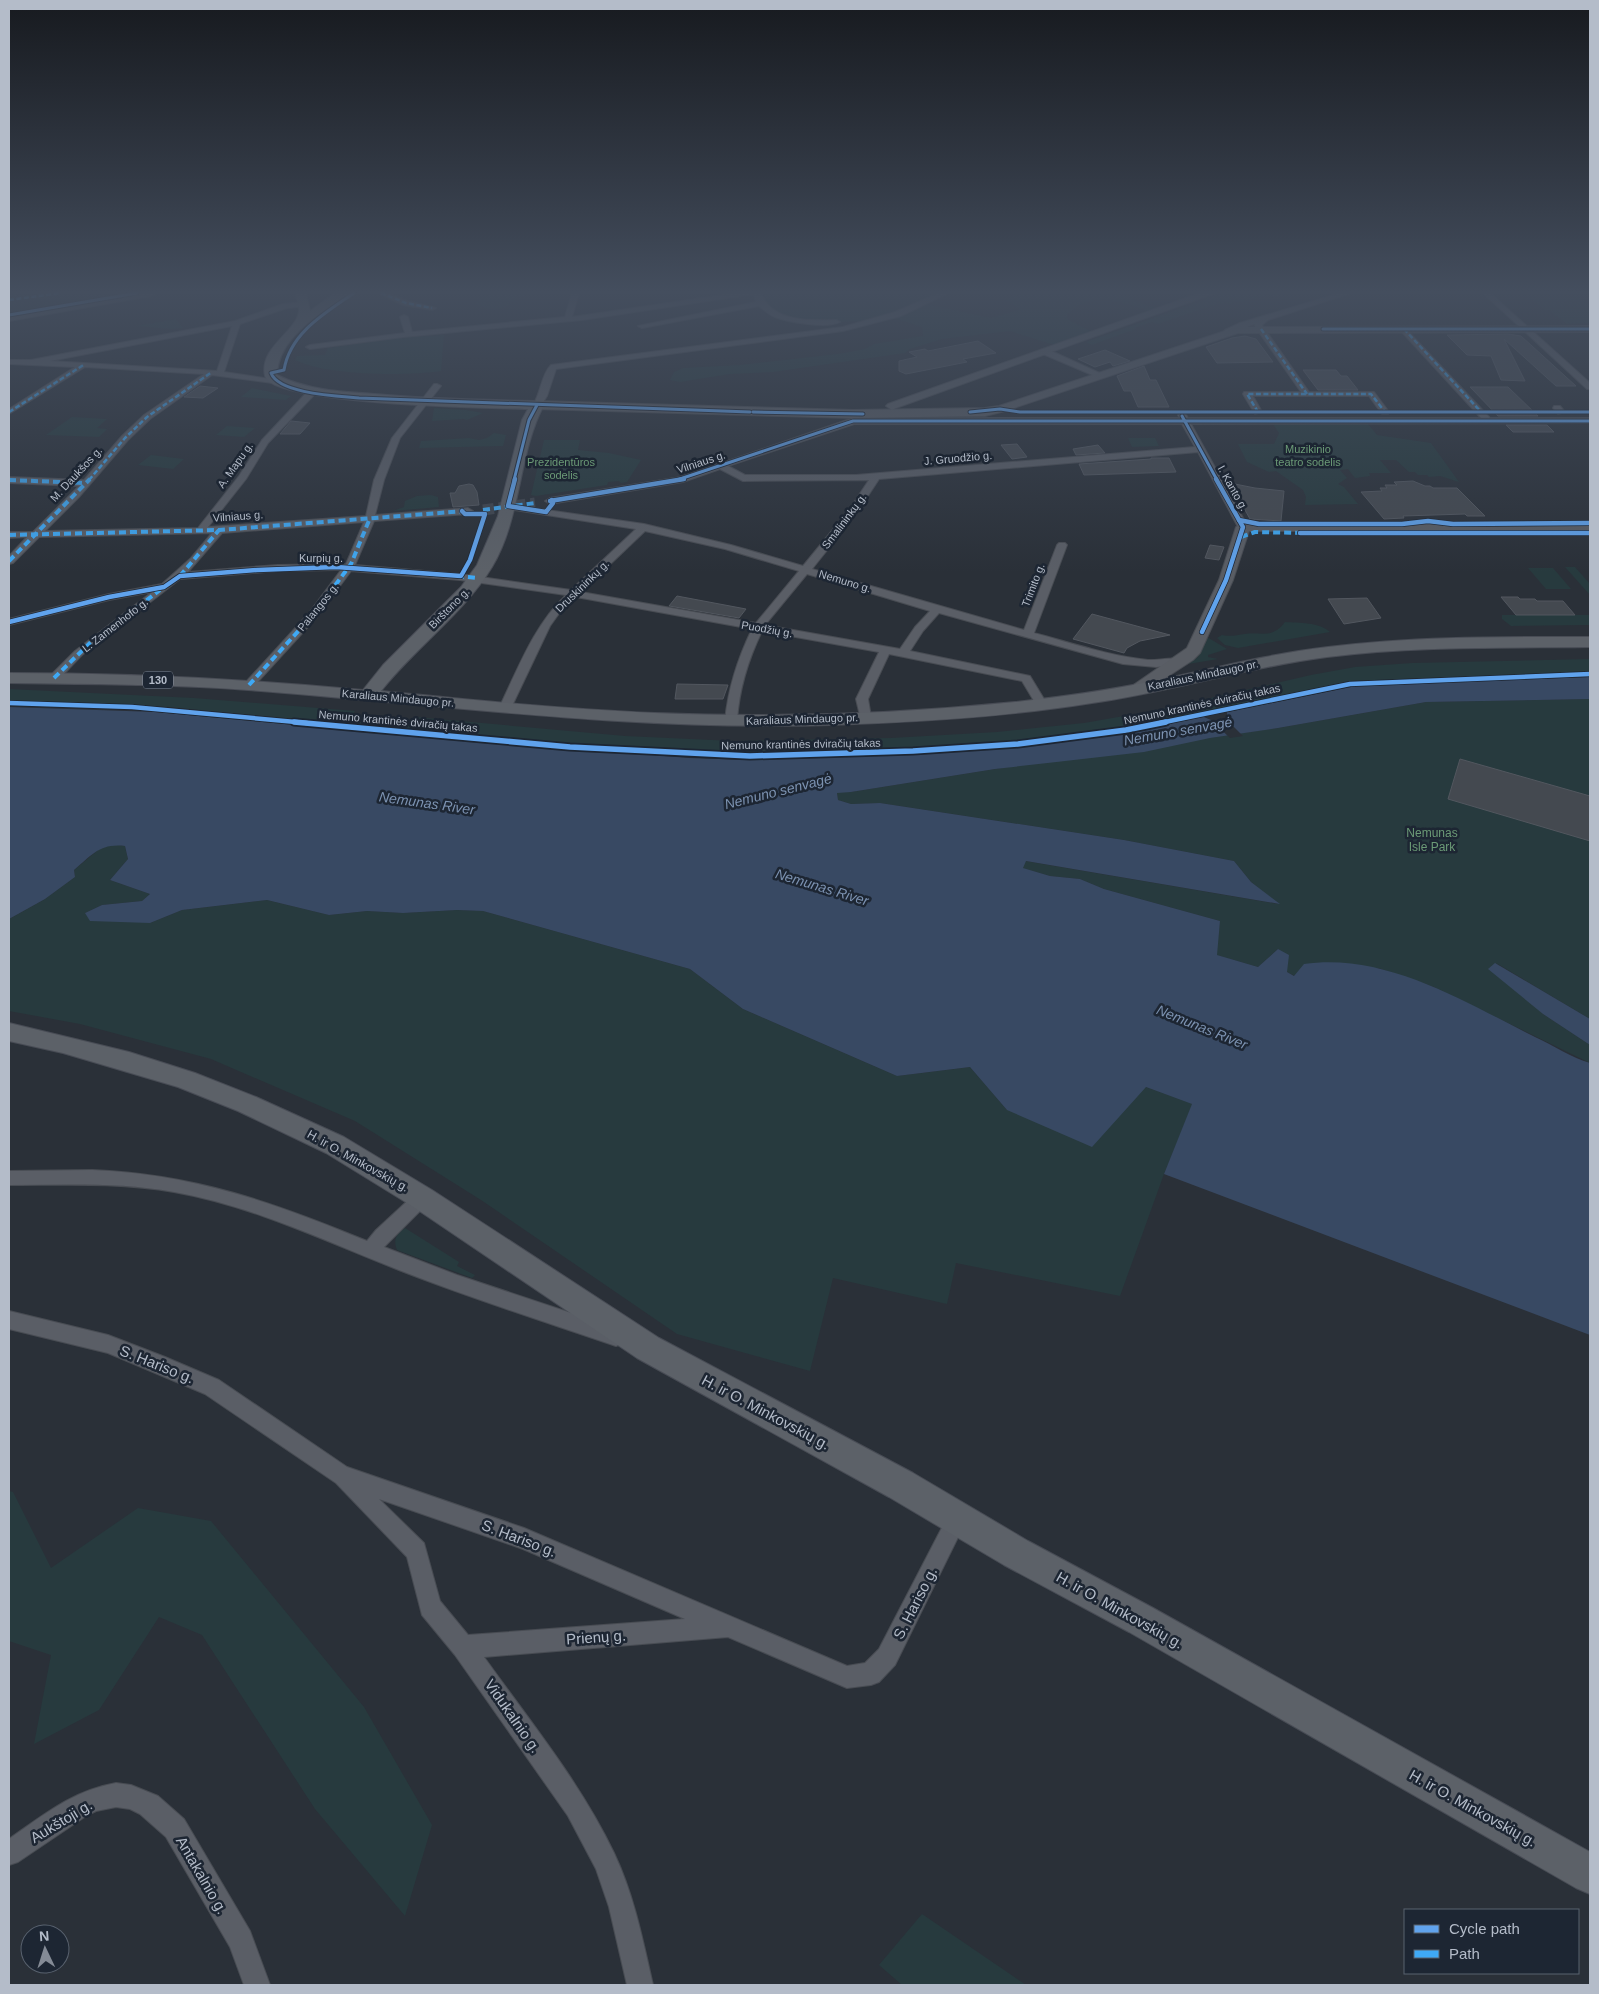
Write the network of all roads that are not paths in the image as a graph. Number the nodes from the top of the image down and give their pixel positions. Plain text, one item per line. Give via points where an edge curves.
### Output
1 (50, 386) edge
2 (196, 386) edge
3 (291, 386) edge
4 (437, 386) dead end
5 (546, 386) edge
6 (950, 386) edge
7 (1068, 386) edge
8 (1302, 386) edge
9 (1456, 386) edge
10 (312, 392) junction
11 (1307, 394) junction
12 (424, 400) junction
13 (908, 401) junction
14 (465, 403) junction
15 (537, 405) junction
16 (9, 412) edge
17 (925, 412) junction
18 (1385, 412) junction
19 (1590, 412) edge
20 (867, 414) junction
21 (1482, 414) junction
22 (1590, 416) edge
23 (1019, 417) junction
24 (1267, 417) junction
25 (1363, 418) junction
26 (1185, 420) junction
27 (1590, 421) edge
28 (527, 432) junction
29 (1200, 449) junction
30 (721, 466) junction
31 (876, 476) junction
32 (9, 480) edge
33 (85, 484) junction
34 (550, 501) tunnel mouth
35 (508, 506) junction
36 (468, 511) tunnel mouth
37 (370, 518) junction
38 (644, 527) junction
39 (1243, 527) junction
40 (1590, 527) edge
41 (219, 530) junction
42 (200, 531) junction
43 (35, 534) junction
44 (9, 535) edge
45 (1062, 545) dead end
46 (9, 561) edge
47 (348, 568) junction
48 (806, 569) junction
49 (180, 576) junction
50 (477, 578) junction
51 (164, 587) junction
52 (573, 593) junction
53 (937, 609) junction
54 (9, 622) edge
55 (758, 628) junction
56 (1028, 635) junction
57 (1590, 642) edge
58 (885, 650) junction
59 (904, 653) junction
60 (1180, 662) junction
61 (9, 678) edge
62 (54, 678) junction
63 (248, 685) junction
64 (1138, 689) junction
65 (368, 696) junction
66 (1040, 704) junction
67 (506, 708) junction
68 (865, 717) junction
69 (731, 721) junction
70 (9, 1032) edge
71 (11, 1182) edge
72 (422, 1198) junction
73 (370, 1250) junction
74 (9, 1320) edge
75 (648, 1348) junction
76 (341, 1475) junction
77 (957, 1519) junction
78 (728, 1627) junction
79 (463, 1647) junction
80 (116, 1795) joint
81 (9, 1853) edge
82 (1590, 1874) edge
83 (257, 1985) edge
84 (640, 1985) edge

1 - 16 street
2 - 33 street, M. Daukšos g. via 147,417
3 - 10 main road
4 - 12 street, Palangos g.
5 - 15 street
6 - 13 street
7 - 17 street via 986,412
8 - 11 street
9 - 21 street
10 - 12 main road
10 - 42 street, A. Mapu g. via 265,442
11 - 18 street via 1371,394
11 - 24 street via 1247,394
12 - 14 main road
12 - 37 street, Palangos g. via 396,438 379,480
13 - 17 street via 915,409
13 - 20 street
14 - 15 main road
14 - 28 main road via 513,418
15 - 20 street
15 - 28 main road, Birštono g. via 531,414
17 - 20 street
18 - 21 street
18 - 25 street
19 - 21 street via 1559,410
21 - 22 street
21 - 25 street
21 - 27 street
23 - 26 street
23 - 26 street
23 - 30 street, Vilniaus g. via 853,421
24 - 25 street
24 - 26 street
24 - 26 street
26 - 29 street, I. Kanto g.
28 - 35 main road, Birštono g.
29 - 31 street, J. Gruodžio g.
29 - 39 street, I. Kanto g.
30 - 31 street, J. Gruodžio g. via 743,478
30 - 34 street, Vilniaus g. via 683,479
31 - 48 street, Smalininkų g. via 854,512
32 - 33 street
33 - 43 street, M. Daukšos g.
35 - 38 street, Nemuno g.
35 - 50 main road, Birštono g. via 494,546
36 - 37 street, Vilniaus g.
37 - 41 street, Vilniaus g.
37 - 47 street, Palangos g.
38 - 48 street, Nemuno g.
38 - 52 street, Druskininkų g.
39 - 40 street
39 - 60 street, I. Kanto g. via 1226,580 1194,650
41 - 42 street, Vilniaus g.
41 - 49 street, L. Zamenhofo g.
42 - 43 street, Vilniaus g.
43 - 44 street, Vilniaus g.
43 - 46 street, M. Daukšos g.
45 - 56 street, Trimito g.
47 - 49 street, Kurpių g.
47 - 50 street, Kurpių g.
47 - 63 street, Palangos g. via 314,615
48 - 53 street, Nemuno g.
48 - 55 street, Smalininkų g.
49 - 51 street, L. Zamenhofo g.
50 - 52 street, Puodžių g.
50 - 65 main road, Birštono g. via 389,669
51 - 54 street
51 - 62 street, L. Zamenhofo g. via 78,653
52 - 55 street, Puodžių g.
52 - 67 street, Druskininkų g. via 545,626
53 - 56 street, Nemuno g.
53 - 59 street
55 - 58 street, Puodžių g.
55 - 69 street, Smalininkų g. via 749,646 732,704
56 - 60 street, Nemuno g. via 1122,660 1156,664
57 - 64 main road, Karaliaus Mindaugo pr. via 1440,643 1365,648 1314,654
58 - 59 street, Puodžių g.
58 - 68 street via 862,699
59 - 66 street, Puodžių g. via 1026,678
60 - 64 street, I. Kanto g.
61 - 62 main road, Karaliaus Mindaugo pr. / 130
62 - 63 main road, Karaliaus Mindaugo pr. / 130
63 - 65 main road, Karaliaus Mindaugo pr. / 130
64 - 66 main road, Karaliaus Mindaugo pr.
65 - 67 main road, Karaliaus Mindaugo pr.
66 - 68 main road, Karaliaus Mindaugo pr.
67 - 69 main road, Karaliaus Mindaugo pr. via 655,720
68 - 69 main road, Karaliaus Mindaugo pr.
70 - 72 main road, H. ir O. Minkovskių g. via 129,1062 247,1104 335,1145
71 - 73 street, H. ir O. Minkovskių g. via 129,1179 175,1185 278,1213
72 - 73 street
72 - 75 main road, H. ir O. Minkovskių g.
73 - 75 street, H. ir O. Minkovskių g. via 455,1283
74 - 76 street, S. Hariso g. via 108,1344 212,1387
75 - 77 main road, H. ir O. Minkovskių g. via 796,1426
76 - 78 street, S. Hariso g. via 524,1539
76 - 79 street, Vidukalnio g. via 416,1551 430,1607
77 - 78 street, S. Hariso g. via 888,1657 871,1674 847,1677
77 - 82 main road, H. ir O. Minkovskių g.
78 - 79 street, Prienų g.
79 - 84 street, Vidukalnio g. via 577,1807 606,1863 622,1907
80 - 81 street, Aukštoji g. via 94,1799 77,1807
80 - 83 street, Antakalnio g. via 132,1797 149,1805 175,1828 241,1940

